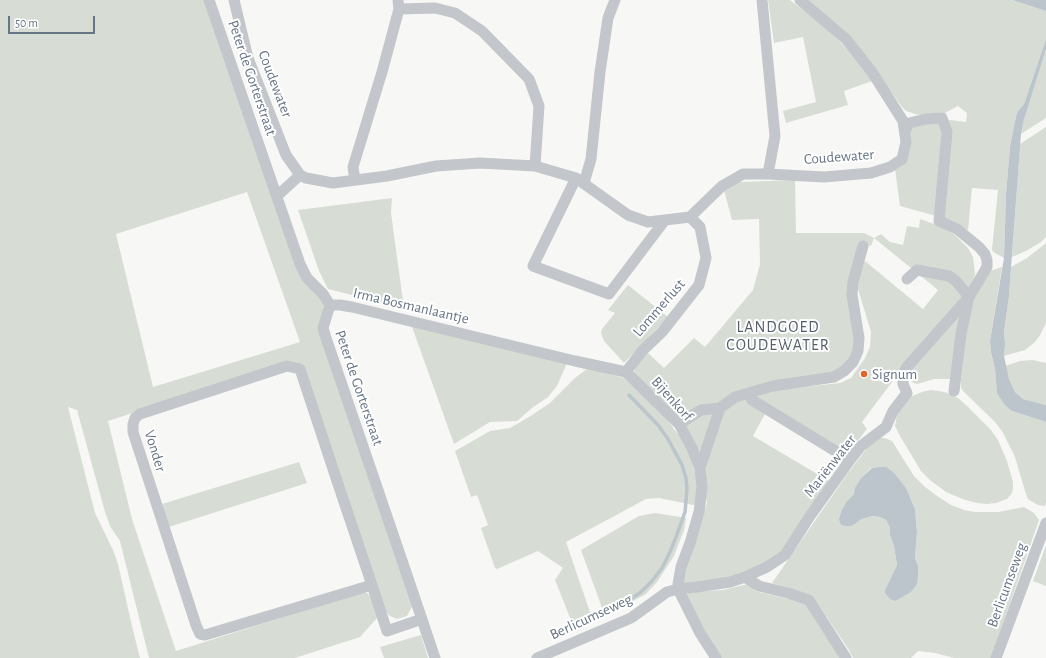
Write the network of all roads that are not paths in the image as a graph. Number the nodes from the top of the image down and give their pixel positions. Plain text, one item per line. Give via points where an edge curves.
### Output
1 (209, 0) edge
2 (234, 0) edge
3 (615, 0) edge
4 (762, 0) edge
5 (800, 0) edge
6 (398, 4) edge
7 (904, 131) junction
8 (535, 166) junction
9 (768, 174) junction
10 (300, 175) junction
11 (355, 180) junction
12 (580, 180) junction
13 (277, 196) junction
14 (690, 217) junction
15 (665, 220) junction
16 (863, 246) dead end
17 (907, 280) dead end
18 (969, 297) junction
19 (330, 305) junction
20 (626, 372) junction
21 (954, 391) dead end
22 (748, 394) junction
23 (720, 408) junction
24 (678, 424) junction
25 (850, 460) junction
26 (700, 468) junction
27 (1046, 523) edge
28 (745, 577) junction
29 (372, 585) junction
30 (678, 589) junction
31 (422, 619) junction
32 (715, 657) edge
33 (435, 658) edge
34 (537, 658) edge
35 (846, 658) edge
36 (996, 658) edge

1 - 13 street, Peter de Gorterstraat
2 - 10 street, Coudewater via 248,58 286,155
3 - 12 street via 608,18 591,159
4 - 9 street via 775,136
5 - 7 street, Coudewater via 846,39 872,72 904,121
6 - 8 street via 455,13 482,31 530,79 539,106
6 - 11 street via 382,72 354,167
7 - 9 street, Coudewater via 906,142 902,159 890,167 871,173 824,177
7 - 18 street, Mariënwater via 909,123 942,118 947,132 939,221 957,229 979,247 987,260 987,267
8 - 11 street via 480,163 436,166
8 - 12 street
9 - 14 street, Coudewater via 743,174 722,186
10 - 11 street via 333,183
10 - 13 street
12 - 15 street via 628,215 648,222
12 - 15 street via 533,266 609,294
13 - 19 street, Peter de Gorterstraat via 303,271
14 - 15 street
14 - 20 street, Lommerlust via 700,227 706,258 699,285
16 - 22 street via 853,282 852,295 859,338 858,352 853,362 834,377 773,386
17 - 18 street via 917,270 949,276
18 - 21 street via 961,334
18 - 25 street, Mariënwater via 907,366 903,374 903,384 907,393 886,427 861,446
19 - 20 street, Irma Bosmanlaantje via 352,307
19 - 31 street, Peter de Gorterstraat via 323,328 325,335
20 - 24 street, Bijenkorf
22 - 23 street via 735,397
22 - 25 street via 752,400
23 - 24 street via 701,410
23 - 26 street
24 - 26 street, Bijenkorf
25 - 28 street, Mariënwater via 785,555
26 - 30 street, Bijenkorf via 702,488 699,512 681,567
27 - 36 street, Berlicumseweg
28 - 30 street, Mariënwater via 730,582
28 - 35 street via 759,586 810,600
29 - 29 street, Vonder via 300,369 287,366 140,414 135,418 132,424 133,432 200,634 205,635
29 - 31 street, Vonder via 387,631
30 - 32 street
30 - 34 street, Berlicumseweg via 667,592 631,618
31 - 33 street, Peter de Gorterstraat

